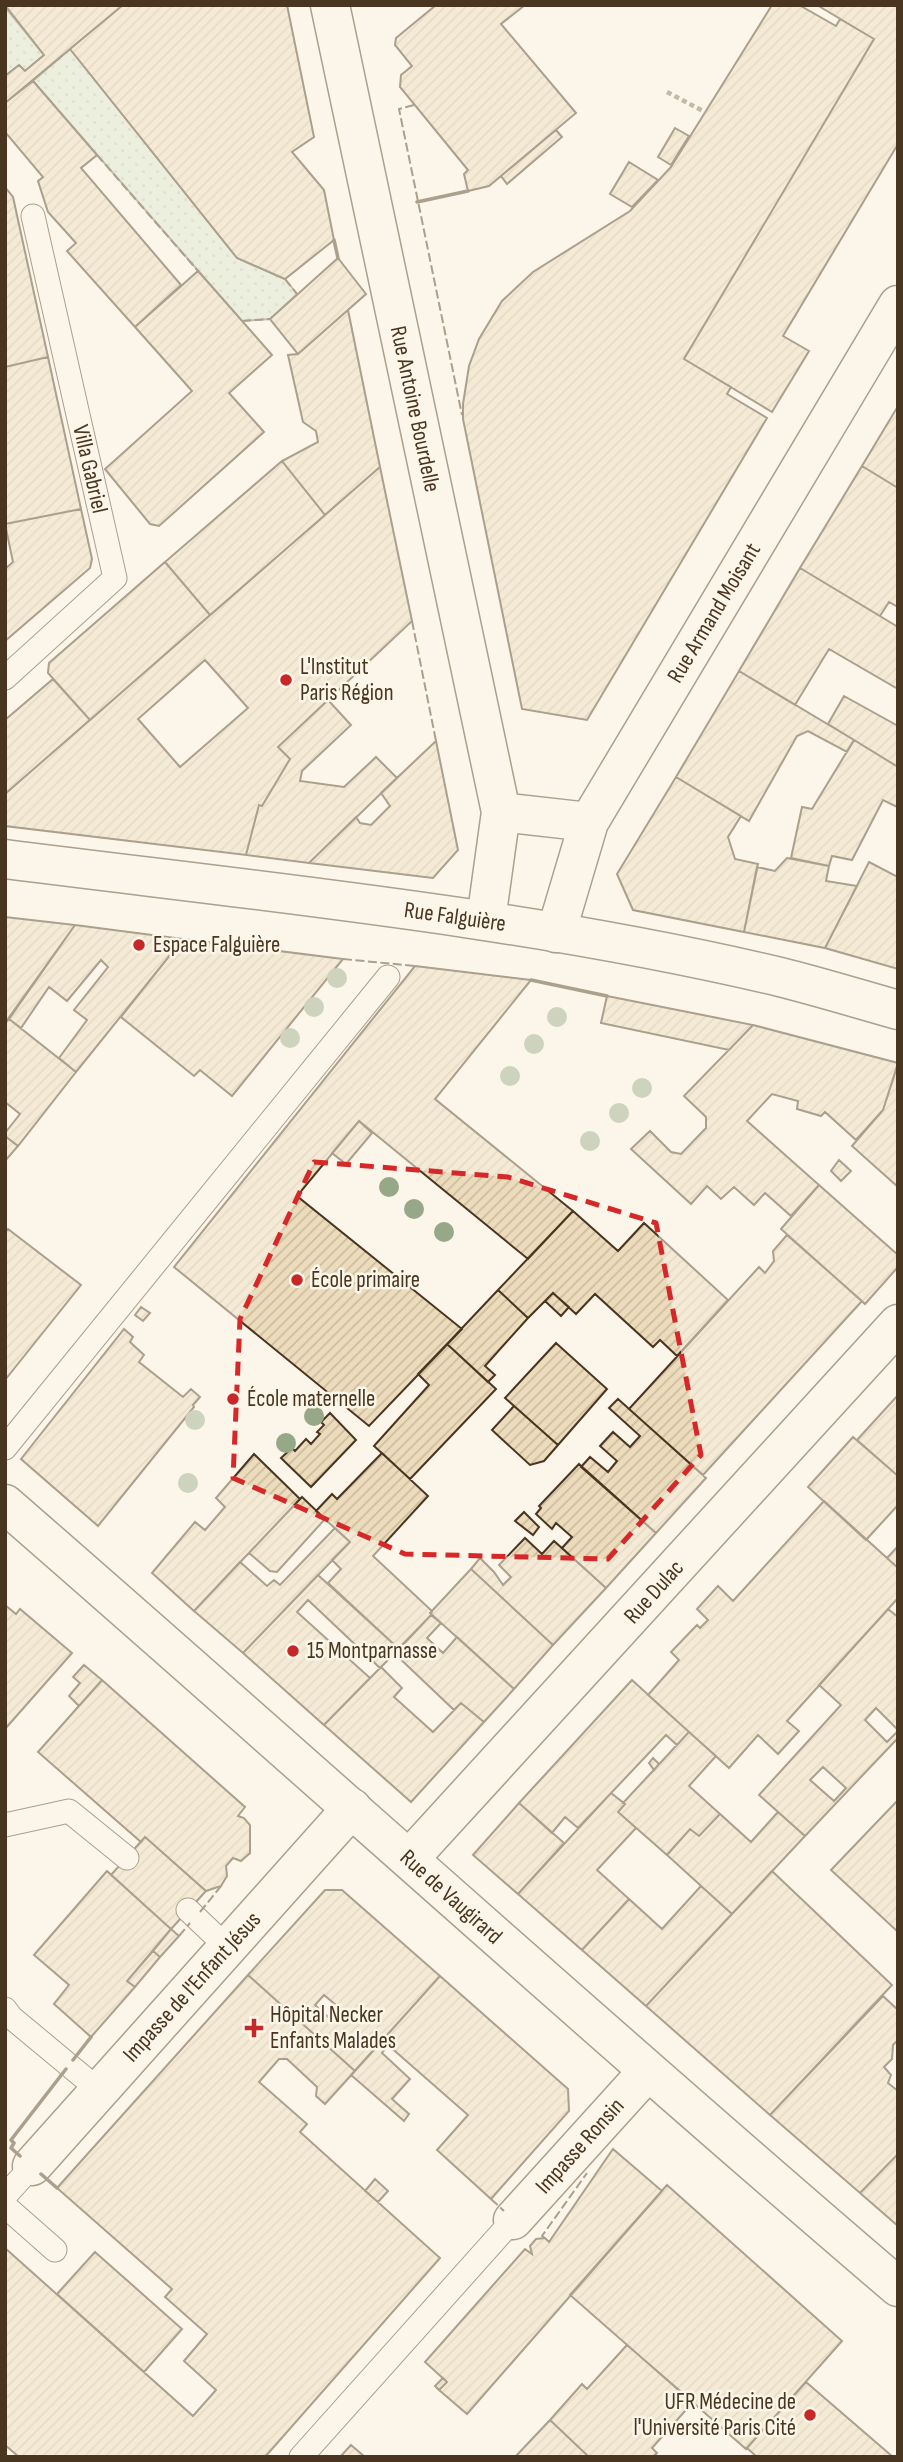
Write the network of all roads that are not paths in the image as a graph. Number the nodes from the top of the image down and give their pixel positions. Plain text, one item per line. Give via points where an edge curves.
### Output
1 (330, 5) edge
2 (33, 216) dead end
3 (898, 304) edge
4 (5, 678) edge
5 (500, 812) junction
6 (589, 822) junction
7 (5, 859) edge
8 (486, 920) junction
9 (556, 933) junction
10 (388, 977) dead end
11 (898, 1010) edge
12 (898, 1324) edge
13 (5, 1448) edge
14 (5, 1504) edge
15 (352, 1808) junction
16 (5, 1825) edge
17 (127, 1858) dead end
18 (409, 1859) junction
19 (188, 1910) dead end
20 (227, 1947) junction
21 (5, 2008) edge
22 (647, 2072) junction
23 (100, 2091) junction
24 (32, 2166) joint
25 (5, 2196) edge
26 (5, 2206) edge
27 (513, 2220) joint
28 (55, 2250) dead end
29 (898, 2287) edge
30 (302, 2457) edge

1 - 5 street, Rue Antoine Bourdelle
2 - 4 lane, Villa Gabriel via 115,578
3 - 6 street, Rue Armand Moisant
5 - 6 street
5 - 8 street, Rue Antoine Bourdelle
6 - 9 street, Rue Armand Moisant
7 - 8 street, Rue Falguière
8 - 9 street, Rue Falguière
9 - 11 street, Rue Falguière via 782,978
10 - 13 lane
12 - 18 street, Rue Dulac
14 - 15 street, Rue de Vaugirard
15 - 18 street, Rue de Vaugirard
15 - 20 street, Impasse de l'Enfant Jésus
16 - 17 lane via 69,1811
18 - 22 street, Rue de Vaugirard
19 - 20 lane
20 - 23 street, Impasse de l'Enfant Jésus
21 - 23 lane
22 - 27 street, Impasse Ronsin
22 - 29 street, Rue de Vaugirard
23 - 24 street, Impasse de l'Enfant Jésus
24 - 25 lane
26 - 28 lane
27 - 30 lane

